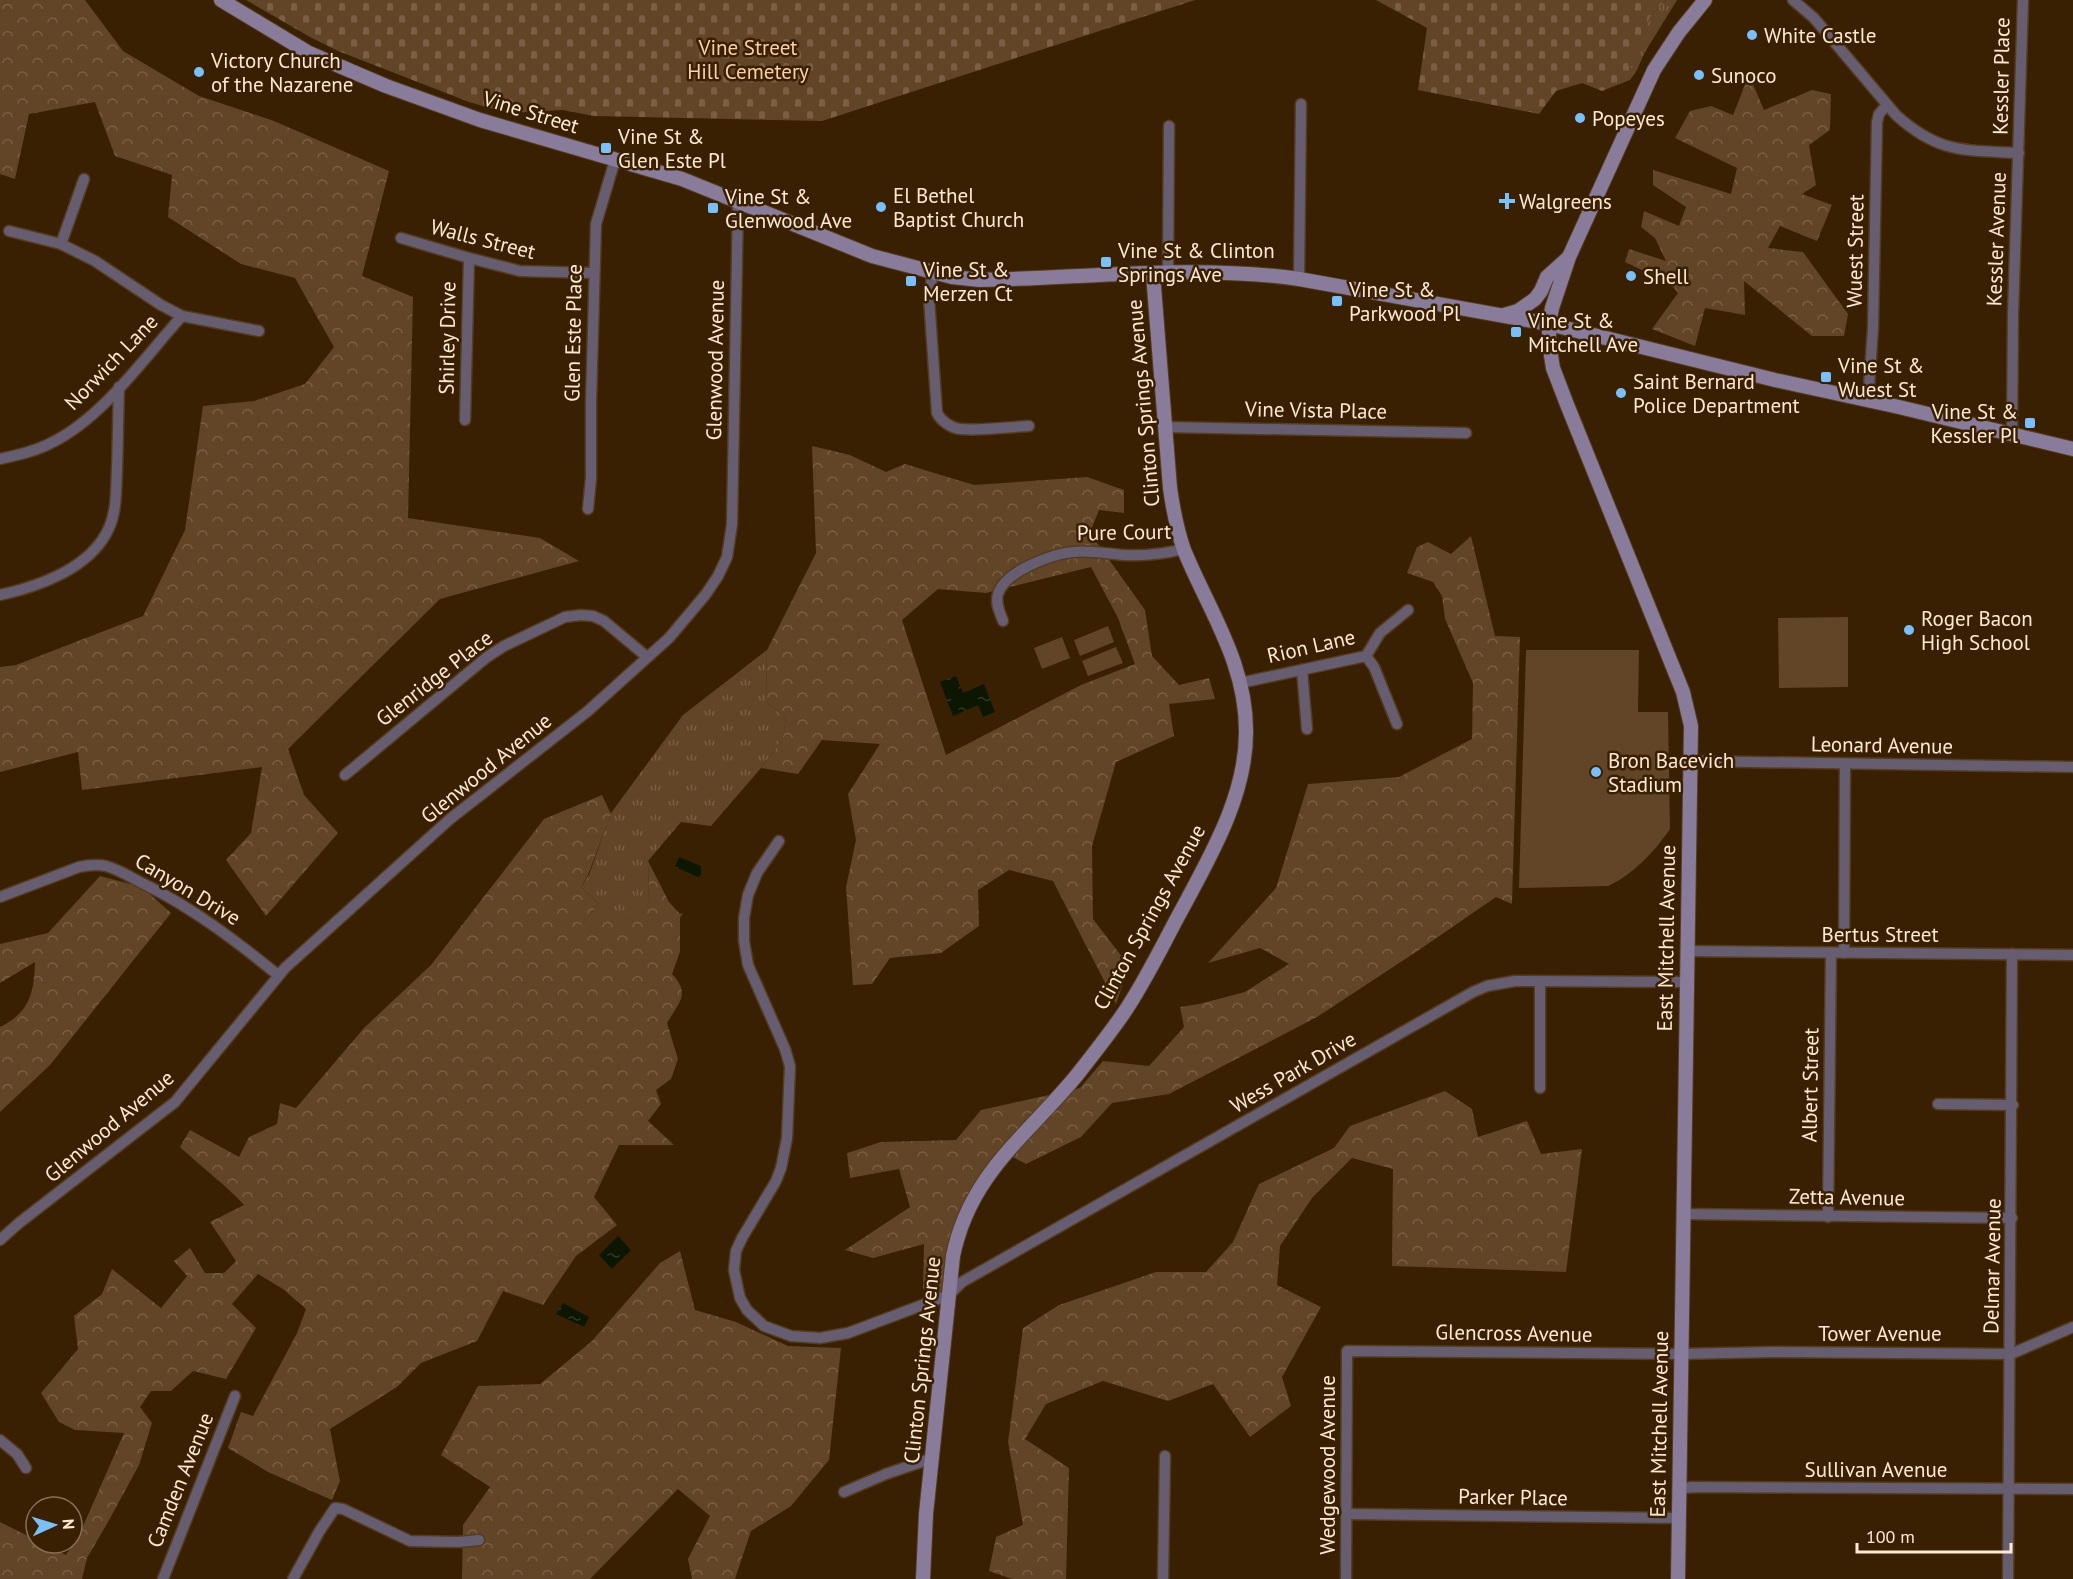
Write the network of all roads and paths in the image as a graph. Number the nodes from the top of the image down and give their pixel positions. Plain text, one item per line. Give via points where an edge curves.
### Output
1 (221, 0) edge
2 (1705, 0) edge
3 (1793, 0) edge
4 (2023, 0) edge
5 (1301, 104) dead end
6 (1887, 105) junction
7 (1169, 126) dead end
8 (2019, 153) junction
9 (615, 160) junction
10 (84, 179) dead end
11 (738, 204) junction
12 (9, 231) dead end
13 (401, 238) dead end
14 (61, 244) junction
15 (1569, 257) junction
16 (469, 258) junction
17 (933, 271) junction
18 (593, 273) junction
19 (1168, 273) junction
20 (1153, 274) junction
21 (1299, 279) junction
22 (182, 316) junction
23 (1503, 316) junction
24 (1549, 324) junction
25 (259, 330) dead end
26 (119, 387) junction
27 (1868, 401) junction
28 (465, 420) dead end
29 (1029, 426) dead end
30 (1165, 427) junction
31 (1467, 433) dead end
32 (2012, 434) junction
33 (2073, 449) edge
34 (0, 459) edge
35 (588, 509) dead end
36 (1184, 549) junction
37 (0, 595) edge
38 (1408, 610) dead end
39 (1003, 621) dead end
40 (647, 657) junction
41 (1366, 657) junction
42 (1302, 670) junction
43 (1240, 682) junction
44 (1397, 724) dead end
45 (1306, 729) dead end
46 (1691, 761) junction
47 (1845, 765) junction
48 (2073, 767) edge
49 (345, 775) dead end
50 (779, 841) dead end
51 (0, 897) edge
52 (1686, 951) junction
53 (1831, 953) junction
54 (1844, 953) junction
55 (2013, 954) junction
56 (2073, 955) edge
57 (278, 975) junction
58 (1540, 982) junction
59 (1685, 982) junction
60 (1540, 1088) dead end
61 (1938, 1104) dead end
62 (2013, 1105) junction
63 (1682, 1214) junction
64 (1828, 1217) junction
65 (2012, 1218) junction
66 (0, 1240) edge
67 (949, 1295) junction
68 (2073, 1327) edge
69 (1347, 1351) joint
70 (1681, 1354) junction
71 (2011, 1354) junction
72 (235, 1396) dead end
73 (0, 1440) edge
74 (1165, 1456) dead end
75 (933, 1458) junction
76 (26, 1468) dead end
77 (1679, 1489) junction
78 (2073, 1489) edge
79 (2010, 1490) junction
80 (843, 1492) dead end
81 (1347, 1514) junction
82 (1678, 1518) junction
83 (479, 1540) dead end
84 (163, 1579) edge
85 (293, 1579) edge
86 (923, 1579) edge
87 (1163, 1579) edge
88 (1346, 1579) edge
89 (1678, 1579) edge
90 (2008, 1579) edge

1 - 9 street, Vine Street via 309,52 386,86 480,120
2 - 15 street, East Mitchell Avenue via 1654,70
3 - 6 street, Kessler Avenue via 1814,18
4 - 8 street, Kessler Place
5 - 21 street
6 - 8 street, Kessler Avenue via 1910,128 1944,146
6 - 27 street, Wuest Street via 1877,122
7 - 19 street
8 - 32 street, Kessler Avenue
9 - 11 street, Vine Street via 682,179
9 - 18 street, Glen Este Place via 596,224
10 - 14 street
11 - 17 street, Vine Street via 872,256
11 - 40 street, Glenwood Avenue via 729,550 706,594 669,638
12 - 14 street
13 - 16 street, Walls Street
14 - 22 street
15 - 23 street via 1547,277 1535,299
15 - 24 street, East Mitchell Avenue
16 - 18 street, Walls Street via 520,271
16 - 28 street, Shirley Drive
17 - 20 street, Vine Street via 980,280
17 - 29 street via 929,298 939,417 961,429
18 - 35 street, Glen Este Place
19 - 20 street, Vine Street
19 - 21 street, Vine Street
20 - 30 street, Clinton Springs Avenue
21 - 23 street, Vine Street
22 - 25 street
22 - 26 street, Norwich Lane
23 - 24 street, Vine Street
24 - 27 street, Vine Street
24 - 46 street, East Mitchell Avenue via 1553,368 1683,692 1691,726
26 - 34 street, Norwich Lane via 89,417 54,441
26 - 37 street via 114,512 103,540 94,552 48,580
27 - 32 street, Vine Street
30 - 31 street, Vine Vista Place
30 - 36 street, Clinton Springs Avenue via 1170,488
32 - 33 street, Vine Street
36 - 39 street, Pure Court via 1141,555 1074,552 1046,558 1011,577 1003,586 998,594 998,608
36 - 43 street, Clinton Springs Avenue via 1221,626
38 - 41 street, Rion Lane via 1380,633
40 - 49 street, Glenridge Place via 604,621 593,616 565,617 487,657
40 - 57 street, Glenwood Avenue via 588,711 450,819
41 - 42 street, Rion Lane
41 - 44 street via 1374,667
42 - 43 street, Rion Lane
42 - 45 street
43 - 67 street, Clinton Springs Avenue via 1246,731 1241,774 1207,862 1122,1016 1076,1076 1005,1153 972,1200 955,1246
46 - 47 street, Leonard Avenue
46 - 52 street, East Mitchell Avenue
47 - 48 street, Leonard Avenue
47 - 54 street
50 - 67 street, Wess Park Drive via 757,873 748,895 744,940 748,965 789,1066 787,1138 776,1181 736,1251 734,1270 740,1298 764,1326 791,1336 820,1338 848,1333
51 - 57 street, Canyon Drive via 79,867 105,866 202,918
52 - 53 street, Bertus Street
52 - 59 street, East Mitchell Avenue
53 - 54 street, Bertus Street
53 - 64 street, Albert Street
54 - 55 street, Bertus Street
55 - 56 street, Bertus Street
55 - 62 street, Delmar Avenue
57 - 66 street, Glenwood Avenue via 175,1102
58 - 59 street, Wess Park Drive
58 - 60 street
58 - 67 street, Wess Park Drive via 1501,982 1473,992 962,1282
59 - 63 street, East Mitchell Avenue
61 - 62 street
62 - 65 street, Delmar Avenue
63 - 64 street, Zetta Avenue
63 - 70 street, East Mitchell Avenue
64 - 65 street, Zetta Avenue
65 - 71 street, Delmar Avenue
67 - 75 street, Clinton Springs Avenue
68 - 71 street, Tower Avenue
69 - 70 street, Glencross Avenue
69 - 81 street, Wedgewood Avenue
70 - 71 street, Tower Avenue
70 - 77 street, East Mitchell Avenue
71 - 79 street, Delmar Avenue
72 - 84 street, Camden Avenue
73 - 76 street
74 - 87 street
75 - 80 street
75 - 86 street, Clinton Springs Avenue
77 - 79 street, Sullivan Avenue
77 - 82 street, East Mitchell Avenue
78 - 79 street, Sullivan Avenue
79 - 90 street, Delmar Avenue
81 - 82 street, Parker Place
81 - 88 street, Wedgewood Avenue
82 - 89 street, East Mitchell Avenue
83 - 85 street via 410,1541 335,1508

